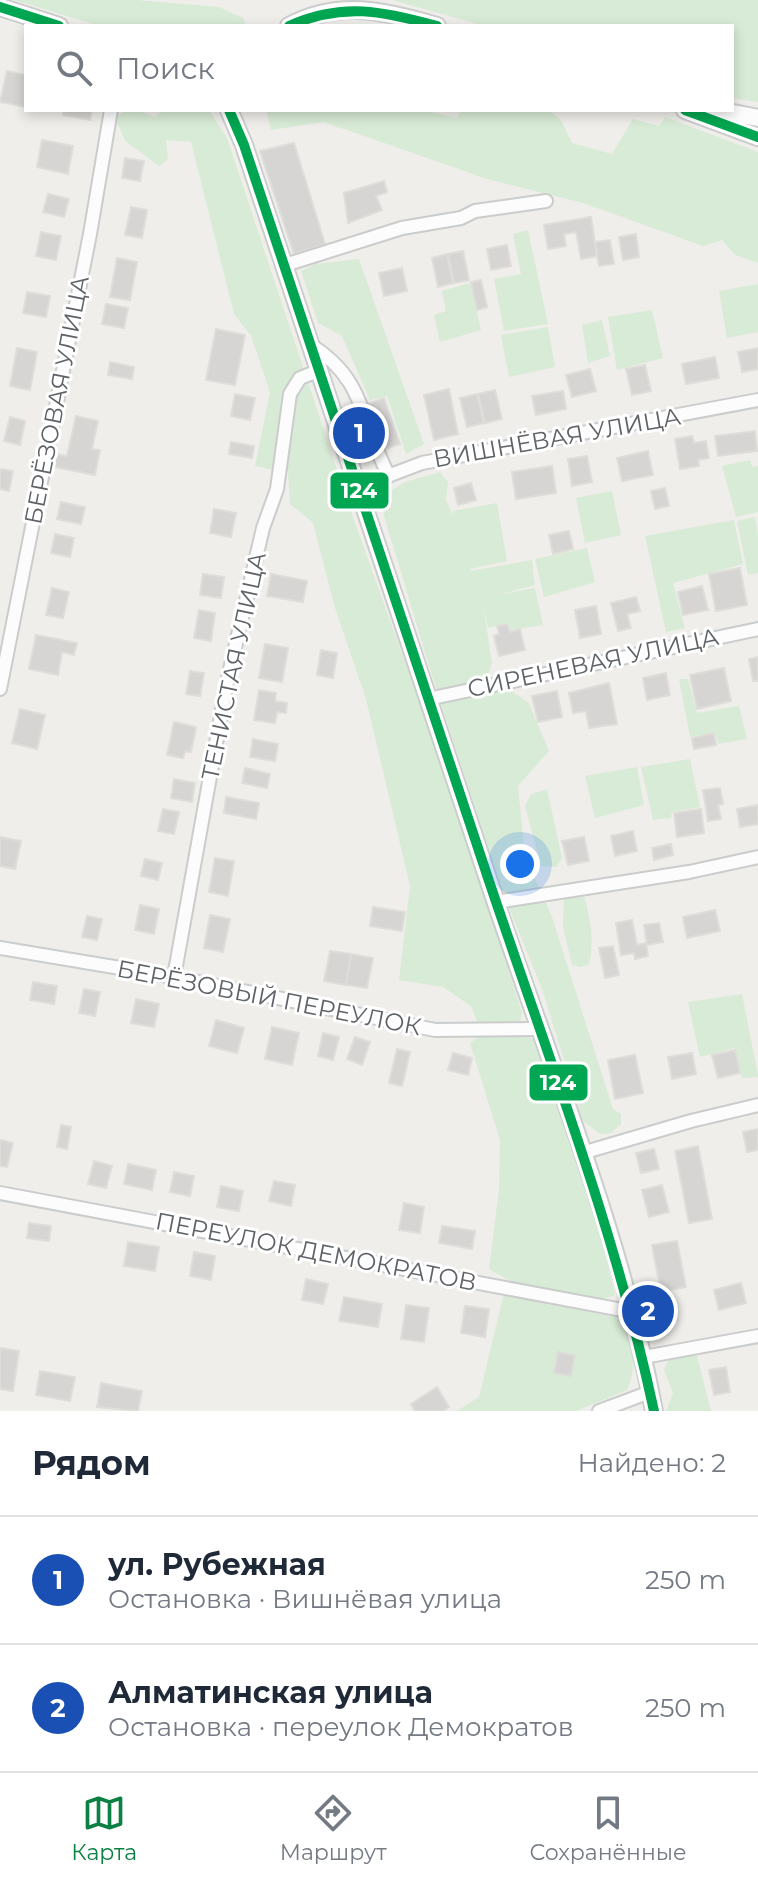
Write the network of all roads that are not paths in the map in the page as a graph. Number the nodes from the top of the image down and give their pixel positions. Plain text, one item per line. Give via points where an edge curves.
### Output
1 (0, 7) edge
2 (53, 24) edge
3 (292, 24) edge
4 (430, 24) edge
5 (111, 112) edge
6 (230, 112) edge
7 (690, 112) edge
8 (728, 112) edge
9 (758, 118) edge
10 (758, 137) edge
11 (546, 201) dead end
12 (285, 265) junction
13 (309, 344) junction
14 (318, 371) junction
15 (758, 400) edge
16 (389, 476) junction
17 (359, 487) junction
18 (758, 629) edge
19 (0, 689) edge
20 (428, 699) junction
21 (758, 857) edge
22 (496, 902) junction
23 (0, 948) edge
24 (174, 977) junction
25 (540, 1029) junction
26 (758, 1105) edge
27 (582, 1153) junction
28 (0, 1193) edge
29 (633, 1312) junction
30 (758, 1336) edge
31 (644, 1357) junction
32 (650, 1392) junction
33 (599, 1411) edge
34 (654, 1411) edge

1 - 2 street
3 - 4 street via 310,10 346,3
5 - 19 street, БЕРЁЗОВАЯ УЛИЦА
6 - 12 street
7 - 10 street
8 - 9 street
11 - 12 street via 402,228
12 - 13 street
13 - 14 street
13 - 16 street via 344,372
14 - 17 street
14 - 24 street, ТЕНИСТАЯ УЛИЦА via 300,378 290,394 277,489 227,682
15 - 16 street, ВИШНЁВАЯ УЛИЦА via 422,463
16 - 17 street, ВИШНЁВАЯ УЛИЦА
17 - 20 street
18 - 20 street, СИРЕНЕВАЯ УЛИЦА
20 - 22 street
21 - 22 street
22 - 25 street
23 - 24 street, БЕРЁЗОВЫЙ ПЕРЕУЛОК
24 - 25 street, БЕРЁЗОВЫЙ ПЕРЕУЛОК via 435,1030
25 - 27 street
26 - 27 street
27 - 29 street
28 - 29 street, ПЕРЕУЛОК ДЕМОКРАТОВ
29 - 31 street
30 - 31 street
31 - 32 street
32 - 33 street
32 - 34 street

